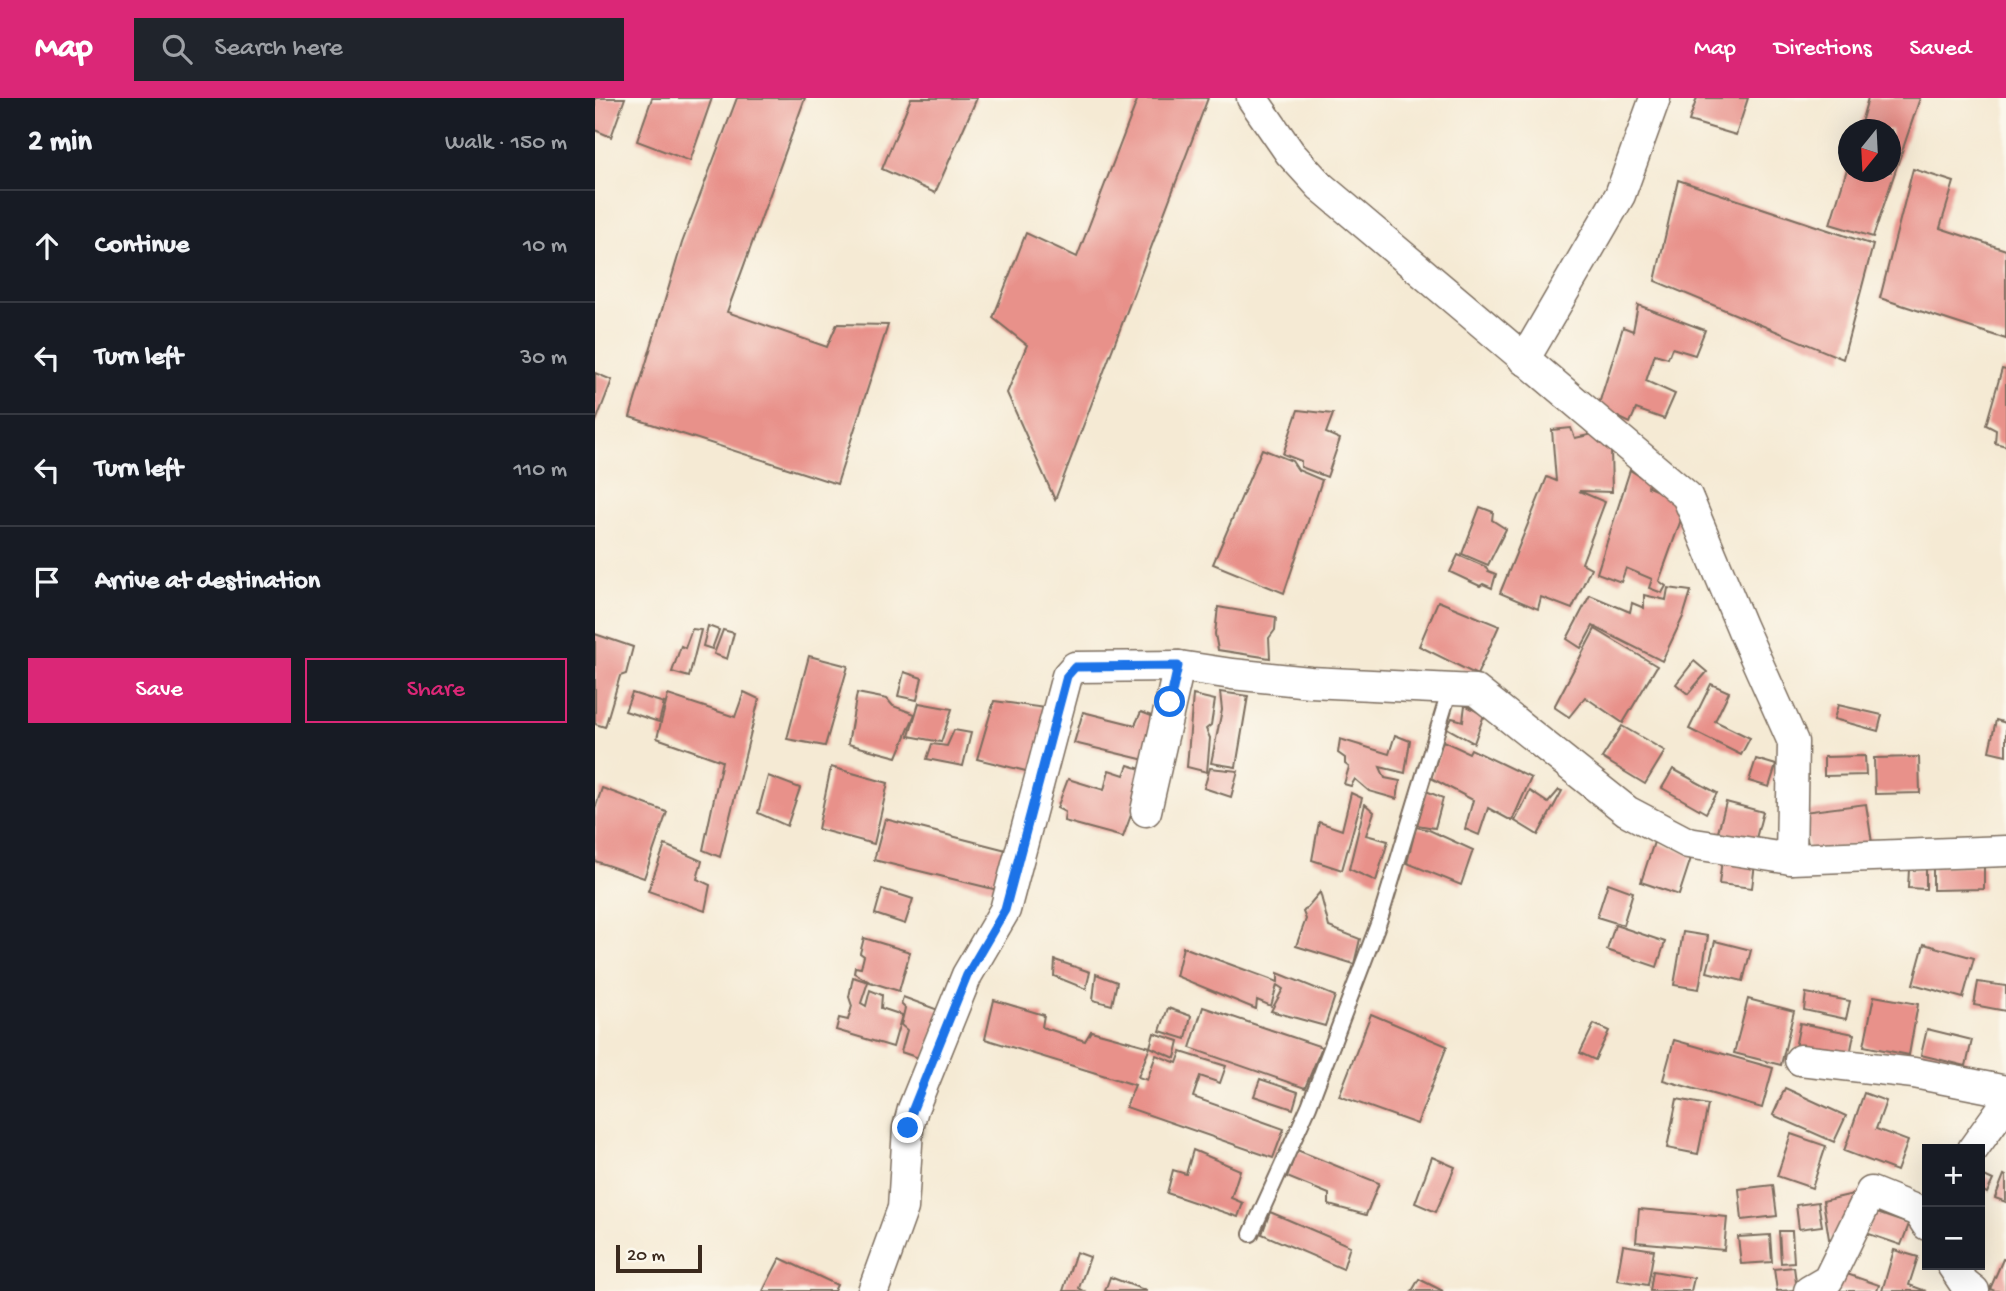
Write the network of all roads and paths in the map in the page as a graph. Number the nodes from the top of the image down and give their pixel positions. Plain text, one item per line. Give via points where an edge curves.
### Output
1 (1252, 98) edge
2 (1655, 98) edge
3 (1524, 360) junction
4 (1178, 666) junction
5 (1450, 689) junction
6 (1146, 811) dead end
7 (2006, 851) edge
8 (1791, 859) junction
9 (1800, 1060) dead end
10 (2006, 1091) edge
11 (2006, 1103) edge
12 (1977, 1144) edge
13 (1922, 1212) edge
14 (1251, 1234) dead end
15 (1955, 1270) edge
16 (873, 1291) edge
17 (1809, 1291) edge
18 (1974, 1291) edge

1 - 3 street via 1290,153 1320,186
2 - 3 street via 1620,195
3 - 8 street via 1687,496 1793,742
4 - 5 street via 1310,682
4 - 6 street
4 - 16 street via 1075,667 1067,676 1005,910 967,975 913,1109 903,1208
5 - 8 street via 1475,690 1627,811 1688,843
5 - 14 lane via 1380,919 1309,1106
7 - 8 street
9 - 10 street via 1914,1073
11 - 12 street
13 - 17 street via 1871,1192 1828,1280
15 - 18 street

